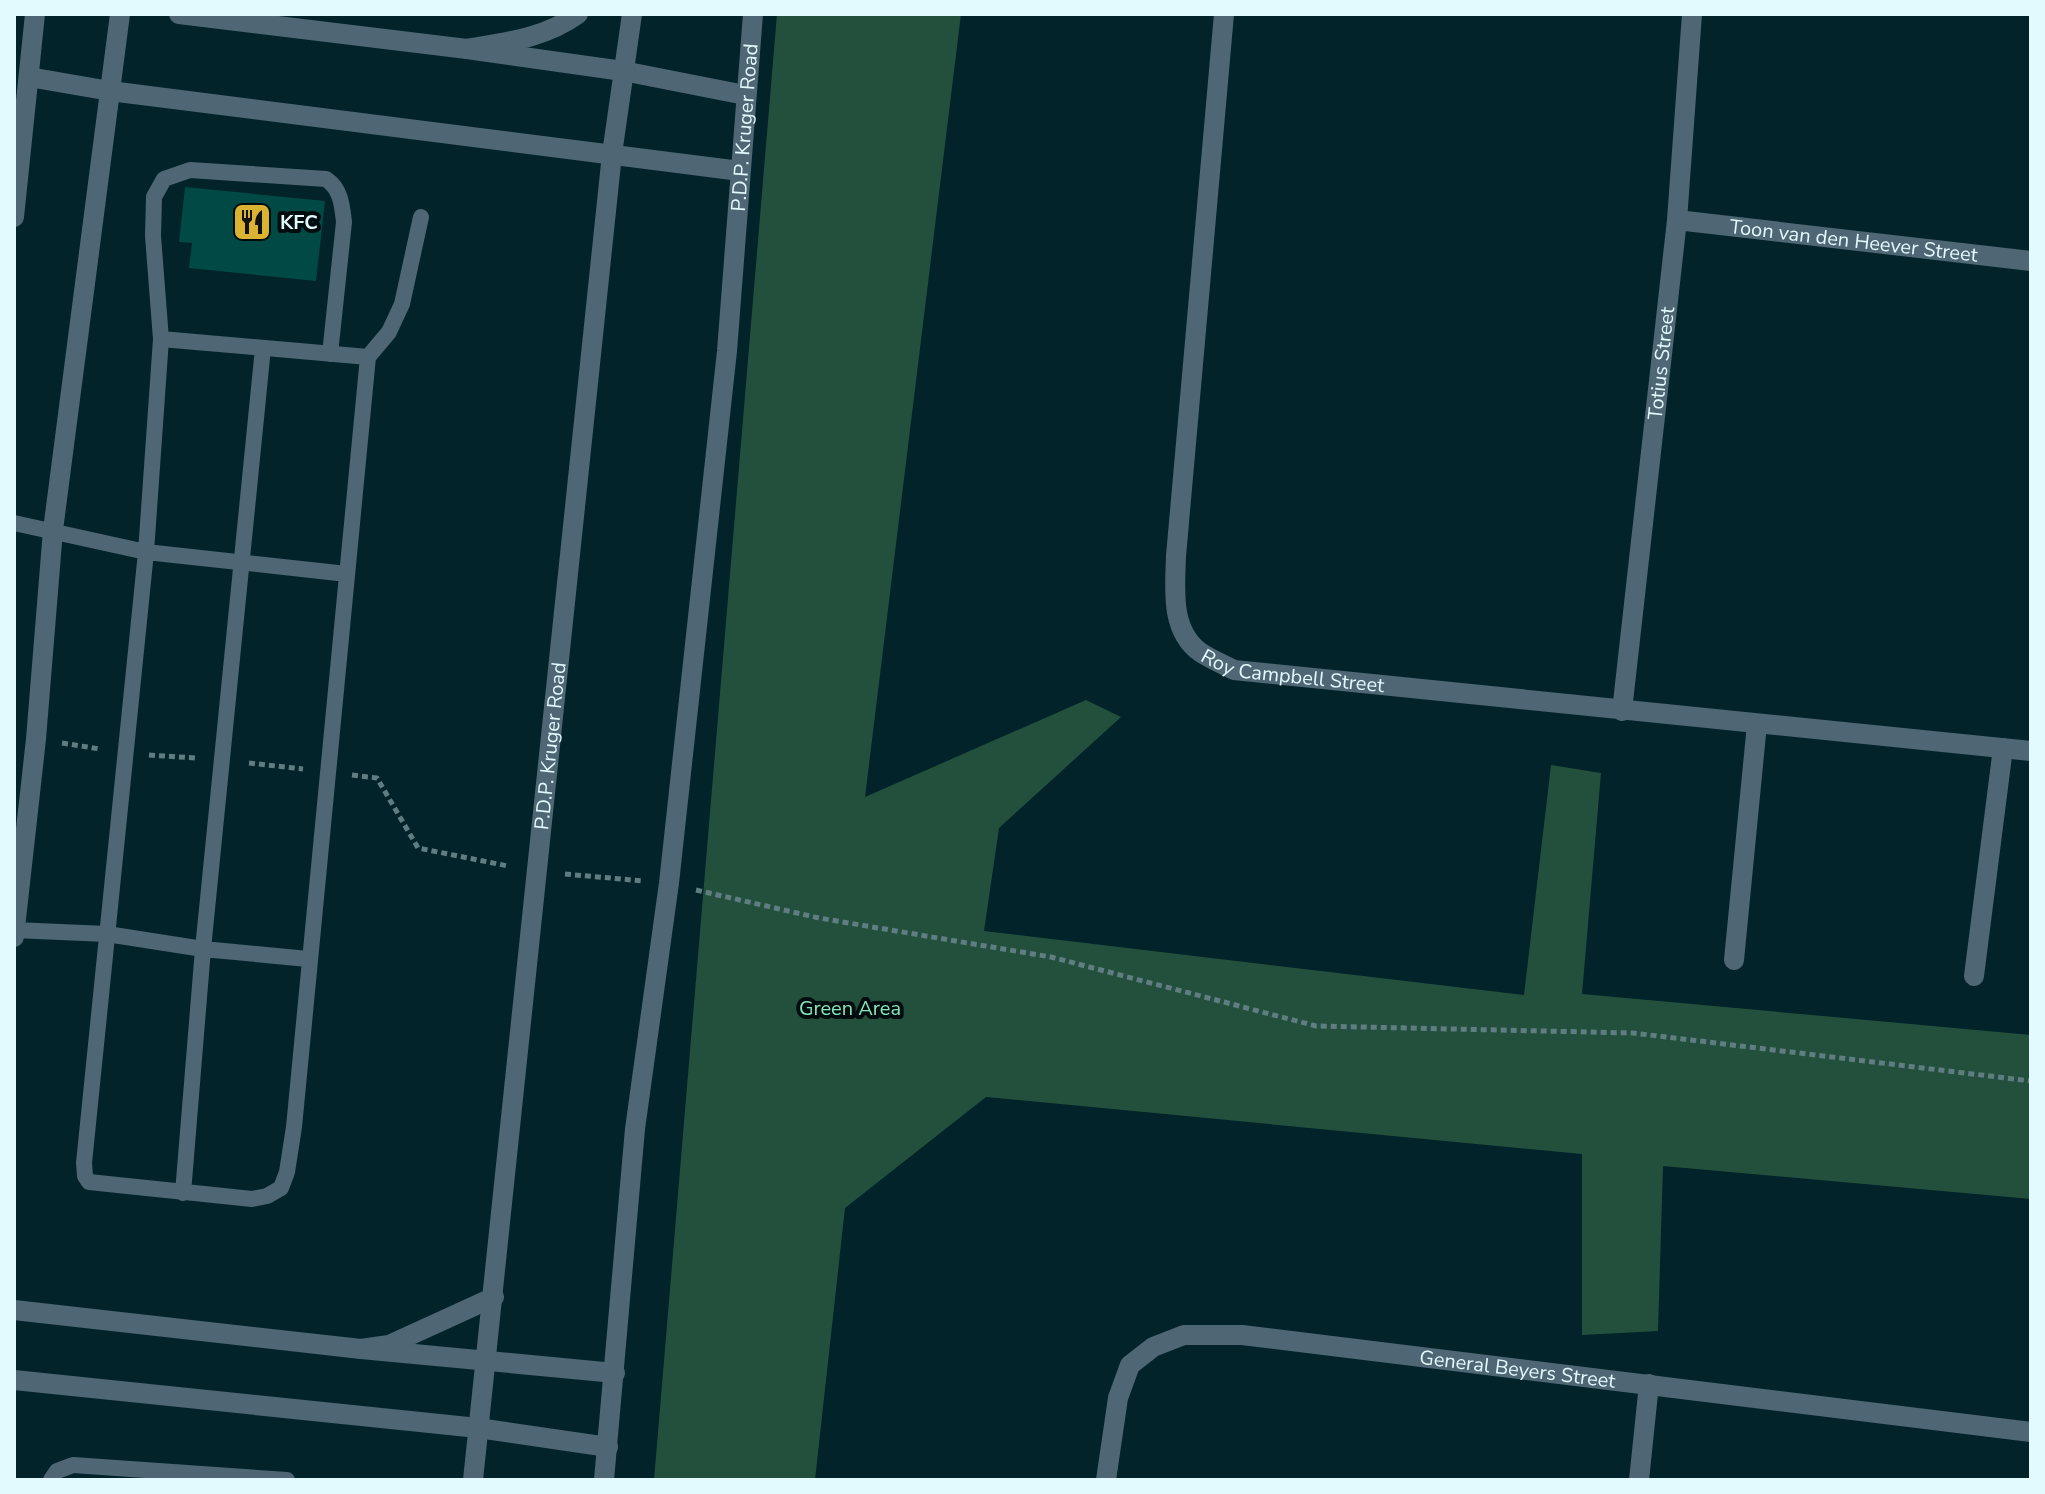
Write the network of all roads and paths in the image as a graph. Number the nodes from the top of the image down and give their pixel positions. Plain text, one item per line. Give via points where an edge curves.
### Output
1 (35, 14) edge
2 (120, 14) edge
3 (179, 14) edge
4 (578, 14) edge
5 (632, 14) edge
6 (753, 14) edge
7 (1224, 14) edge
8 (1692, 14) edge
9 (467, 49) junction
10 (623, 71) junction
11 (22, 76) edge
12 (110, 91) junction
13 (745, 95) junction
14 (612, 154) junction
15 (740, 171) junction
16 (14, 217) edge
17 (421, 217) dead end
18 (1677, 220) junction
19 (2031, 261) edge
20 (161, 339) junction
21 (263, 348) junction
22 (330, 354) junction
23 (368, 357) junction
24 (14, 523) edge
25 (53, 530) junction
26 (146, 552) junction
27 (241, 563) junction
28 (347, 574) junction
29 (1622, 711) junction
30 (1757, 724) junction
31 (36, 739) junction
32 (2003, 748) junction
33 (2031, 751) edge
34 (125, 753) junction
35 (222, 760) junction
36 (327, 772) junction
37 (536, 872) junction
38 (669, 883) junction
39 (14, 930) edge
40 (107, 934) junction
41 (14, 937) edge
42 (203, 949) junction
43 (308, 959) junction
44 (1734, 960) dead end
45 (1974, 976) dead end
46 (2031, 1081) edge
47 (183, 1193) junction
48 (494, 1297) junction
49 (14, 1310) edge
50 (361, 1349) junction
51 (486, 1362) junction
52 (615, 1373) junction
53 (14, 1380) edge
54 (1649, 1384) junction
55 (478, 1428) junction
56 (2031, 1432) edge
57 (608, 1447) junction
58 (51, 1480) edge
59 (287, 1480) edge
60 (473, 1480) edge
61 (604, 1480) edge
62 (1106, 1480) edge
63 (1639, 1480) edge

1 - 11 street
2 - 12 street
3 - 9 street
4 - 9 street via 526,39
5 - 10 street, P.D.P. Kruger Road
6 - 13 street, P.D.P. Kruger Road
7 - 29 street, Roy Campbell Street via 1176,556 1180,628 1199,651 1234,670
8 - 18 street, Totius Street
9 - 10 street
10 - 13 street
10 - 14 street, P.D.P. Kruger Road
11 - 12 street
11 - 16 street
12 - 14 street
12 - 25 street
13 - 15 street, P.D.P. Kruger Road
14 - 15 street
14 - 37 street, P.D.P. Kruger Road
15 - 38 street, P.D.P. Kruger Road via 727,351
17 - 23 lane via 402,304 389,332
18 - 19 street, Toon van den Heever Street
18 - 29 street, Totius Street
20 - 21 lane
20 - 22 lane via 153,236 154,197 164,179 190,170 326,179 337,189 344,222
20 - 26 lane
21 - 22 lane
21 - 27 lane
22 - 23 lane
23 - 28 lane
24 - 25 lane
25 - 26 lane
25 - 31 street
26 - 27 lane
26 - 34 lane
27 - 28 lane
27 - 35 lane
28 - 36 lane
29 - 30 street, Roy Campbell Street
30 - 32 street, Roy Campbell Street
30 - 44 street
31 - 34 path
31 - 39 street
32 - 33 street, Roy Campbell Street
32 - 45 street
34 - 35 path
34 - 40 lane
35 - 36 path
35 - 42 lane
36 - 37 path via 377,778 418,848
36 - 43 lane
37 - 38 path
37 - 48 street, P.D.P. Kruger Road
38 - 46 path via 819,918 1051,957 1316,1026 1633,1033
38 - 52 street, P.D.P. Kruger Road via 635,1129
39 - 40 lane
39 - 41 street
40 - 42 lane
40 - 47 lane via 85,1176 100,1185
42 - 43 lane
42 - 47 lane
43 - 47 lane via 294,1127 281,1188 252,1199
48 - 50 street via 389,1345
48 - 51 street, P.D.P. Kruger Road
49 - 50 street
50 - 51 street
51 - 52 street
51 - 55 street, P.D.P. Kruger Road
52 - 57 street, P.D.P. Kruger Road
53 - 55 street
54 - 56 street, General Beyers Street
54 - 62 street, General Beyers Street via 1242,1335 1184,1335 1153,1347 1130,1365 1118,1398
54 - 63 street
55 - 57 street
55 - 60 street, P.D.P. Kruger Road
57 - 61 street, P.D.P. Kruger Road
58 - 59 lane via 57,1471 73,1465

